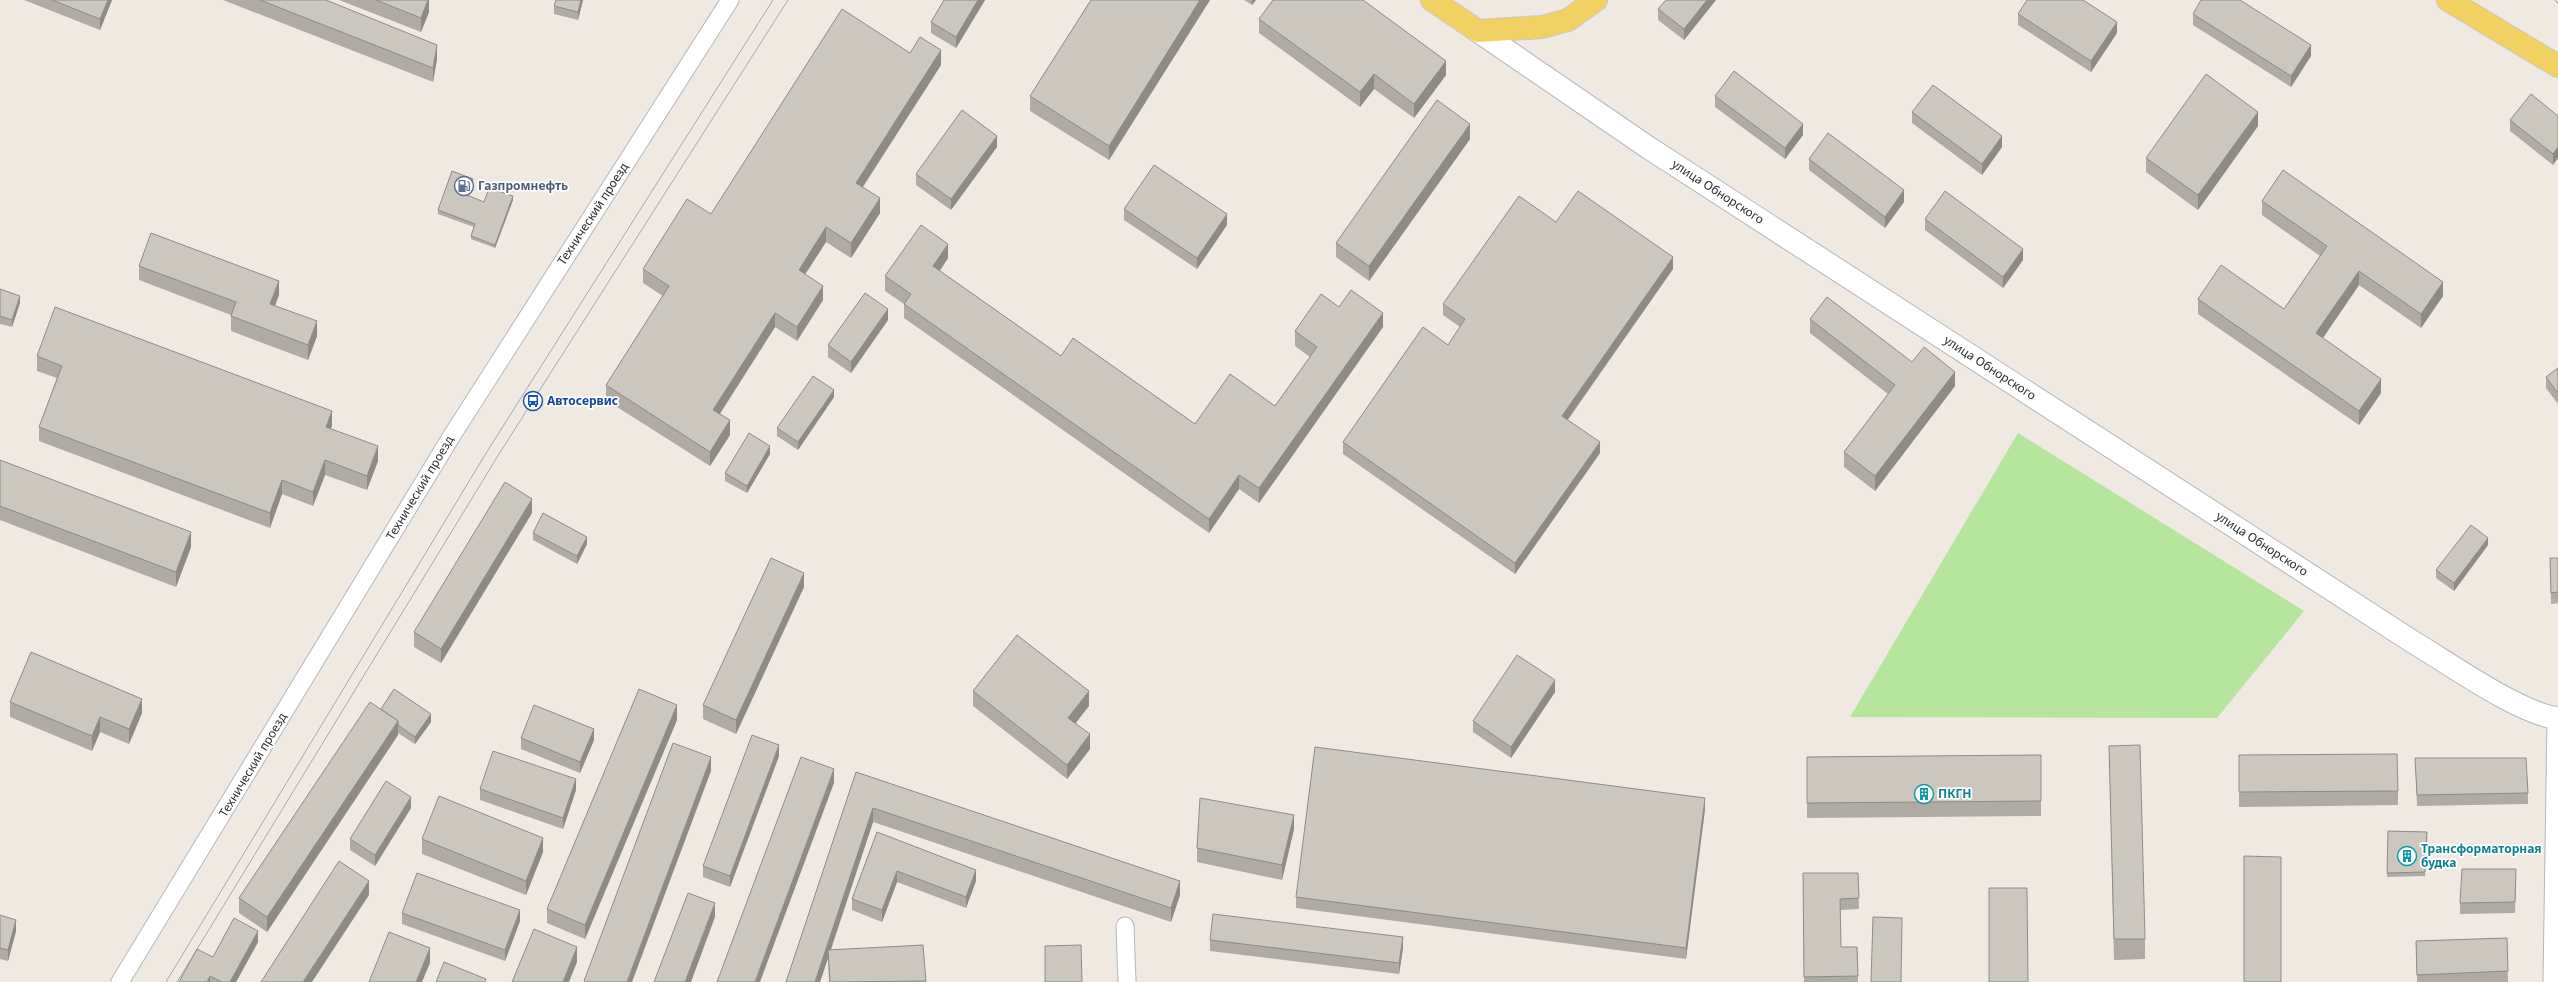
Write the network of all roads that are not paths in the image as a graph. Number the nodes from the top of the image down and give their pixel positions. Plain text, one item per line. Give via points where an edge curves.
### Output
1 (730, 0) edge
2 (1432, 0) edge
3 (1596, 0) edge
4 (2448, 0) edge
5 (1478, 32) junction
6 (2558, 66) edge
7 (2557, 718) edge
8 (1125, 926) dead end
9 (120, 982) edge
10 (1127, 982) edge
11 (2552, 982) edge

1 - 9 street, Технический проезд via 451,437
2 - 5 main road, улица Обнорского
3 - 5 main road via 1568,20 1542,27
4 - 6 main road
5 - 7 main road, улица Обнорского via 1649,148 2413,642 2516,704
7 - 11 street
8 - 10 street

